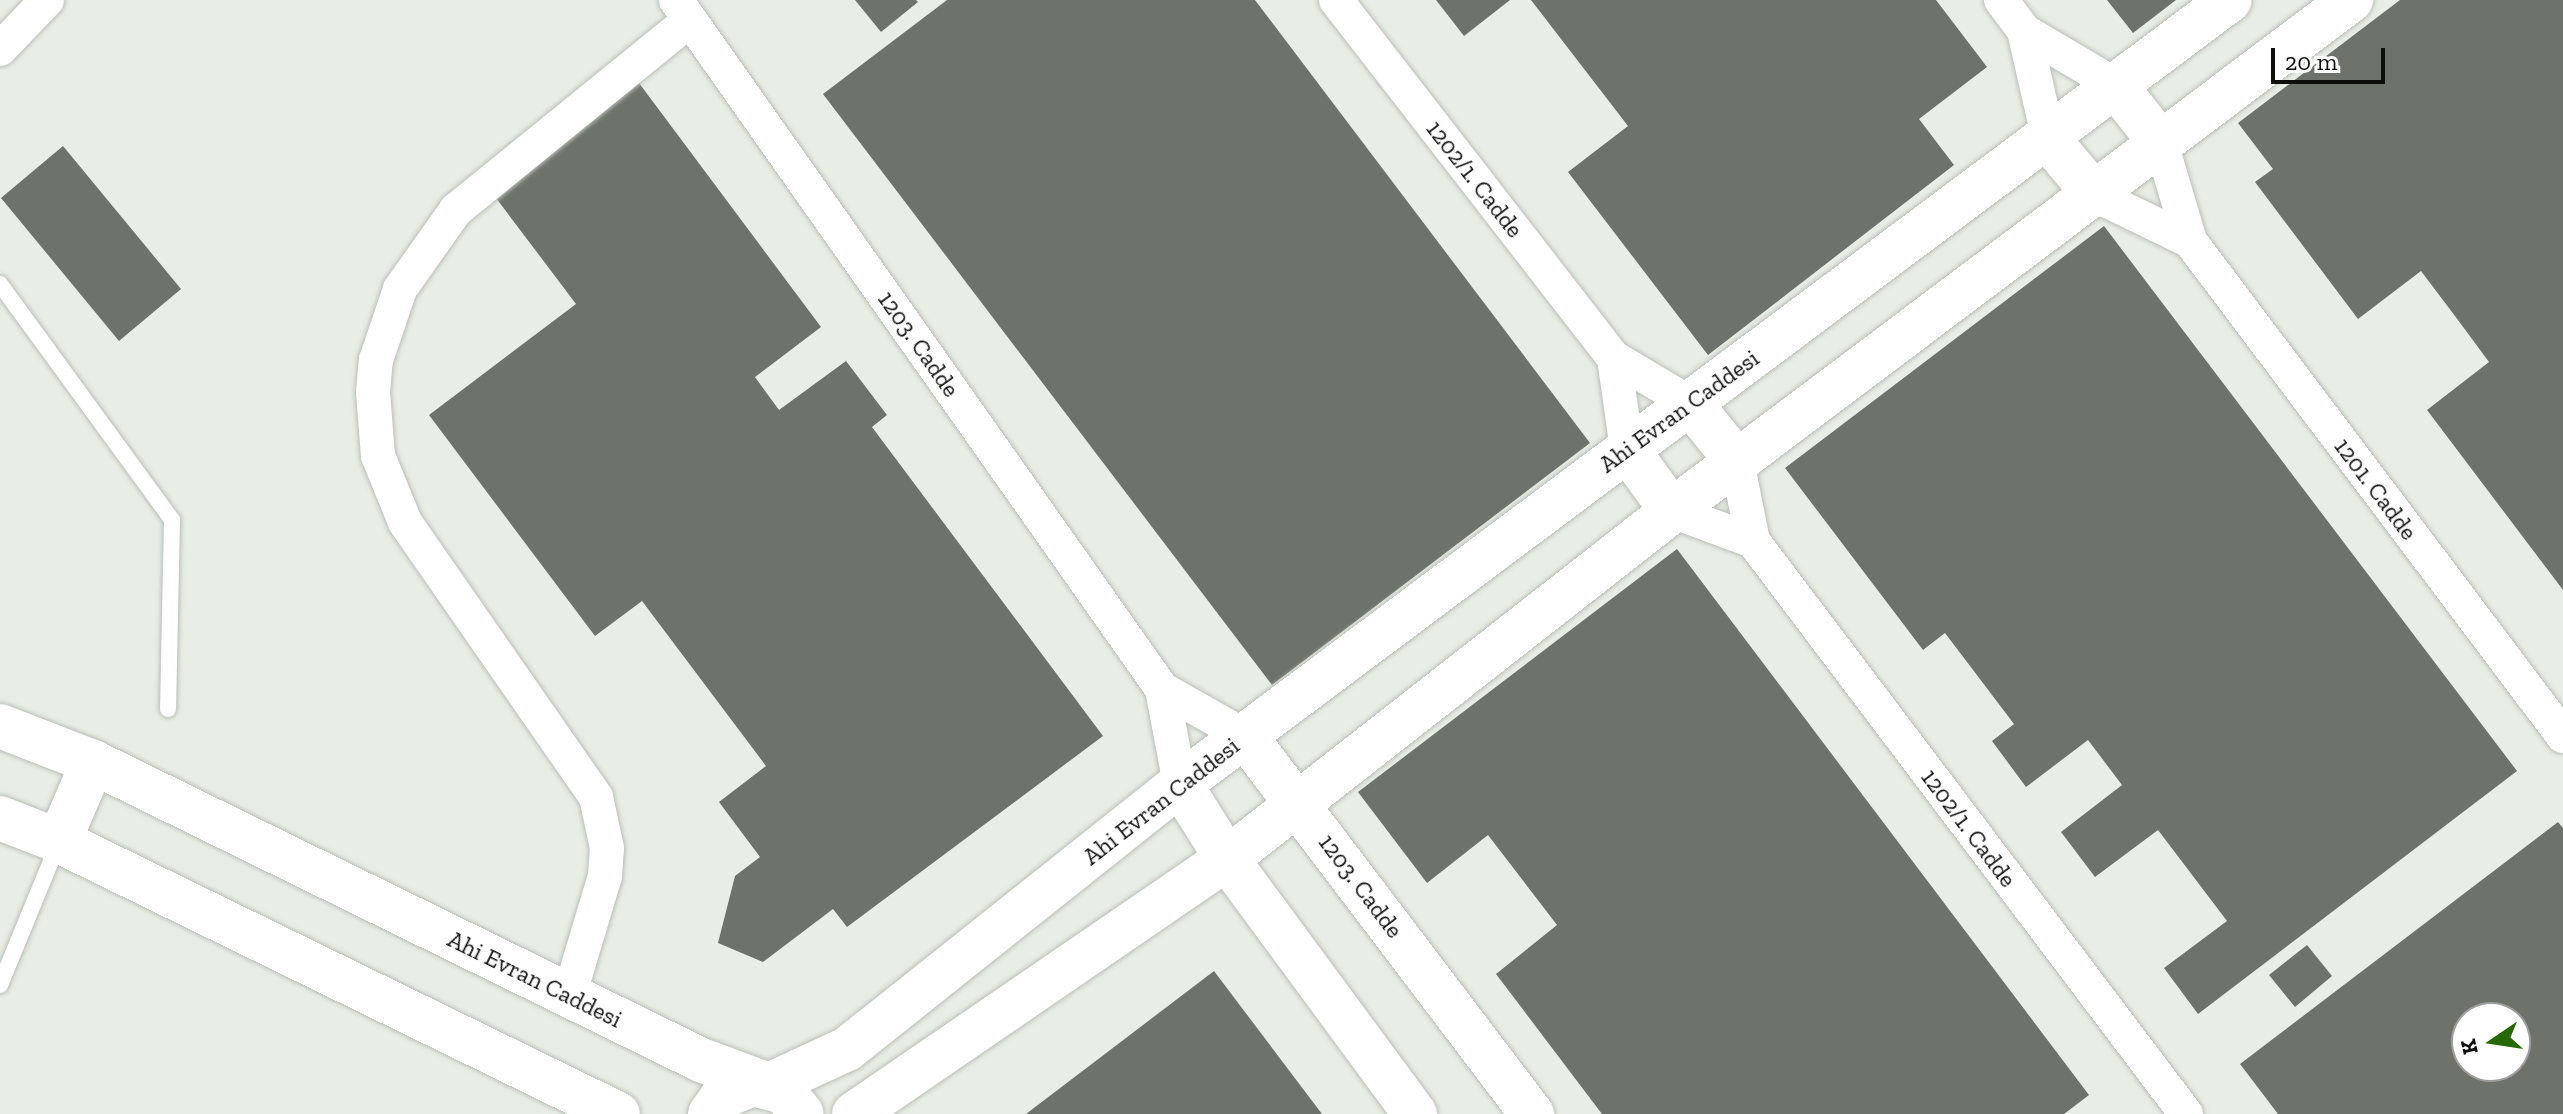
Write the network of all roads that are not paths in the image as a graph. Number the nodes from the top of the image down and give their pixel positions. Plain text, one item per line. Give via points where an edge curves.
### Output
1 (47, 0) edge
2 (1336, 0) edge
3 (2001, 0) edge
4 (2230, 0) edge
5 (2351, 0) edge
6 (683, 10) edge
7 (2024, 31) junction
8 (0, 49) edge
9 (2114, 84) junction
10 (2049, 140) junction
11 (2161, 143) junction
12 (2095, 195) junction
13 (2190, 241) junction
14 (0, 284) edge
15 (1614, 358) junction
16 (1690, 403) junction
17 (1627, 449) junction
18 (1737, 461) junction
19 (1672, 511) junction
20 (1753, 541) junction
21 (1162, 689) junction
22 (168, 709) dead end
23 (0, 726) edge
24 (1245, 736) junction
25 (2563, 736) edge
26 (93, 762) junction
27 (1180, 784) junction
28 (1299, 804) junction
29 (0, 818) edge
30 (59, 841) junction
31 (1227, 859) junction
32 (0, 985) edge
33 (569, 996) junction
34 (769, 1085) junction
35 (618, 1114) edge
36 (710, 1114) edge
37 (802, 1114) edge
38 (854, 1114) edge
39 (1415, 1114) edge
40 (1532, 1114) edge
41 (2186, 1114) edge

1 - 8 street
2 - 15 street, 1202/1. Cadde
3 - 7 street, 1201. Cadde
4 - 9 main road, Ahi Evran Caddesi
5 - 11 main road
6 - 21 street, 1203. Cadde
6 - 33 street via 456,210 400,289 376,360 378,456 405,522 596,797 607,848 605,876
7 - 9 street, 1201. Cadde
7 - 10 street, 1201. Cadde
9 - 10 main road, Ahi Evran Caddesi
9 - 11 main road, 1201. Cadde
10 - 12 main road, 1201. Cadde
10 - 16 main road, Ahi Evran Caddesi
11 - 12 main road
11 - 13 street, 1201. Cadde
12 - 13 street, 1201. Cadde
12 - 18 main road
13 - 25 street, 1201. Cadde
14 - 22 lane via 172,520
15 - 16 street, 1202/1. Cadde
15 - 17 street, 1202/1. Cadde
16 - 17 main road, Ahi Evran Caddesi
16 - 18 main road, 1202/1. Cadde
17 - 19 main road, 1202/1. Cadde
17 - 24 main road, Ahi Evran Caddesi
18 - 19 main road
18 - 20 street, 1202/1. Cadde
19 - 20 street
19 - 28 main road
20 - 41 street, 1202/1. Cadde
21 - 24 street, 1203. Cadde
21 - 27 street, 1203. Cadde
23 - 26 main road, Ahi Evran Caddesi
24 - 27 main road, Ahi Evran Caddesi
24 - 28 main road, 1203. Cadde
26 - 30 main road
26 - 33 main road, Ahi Evran Caddesi
27 - 31 main road, 1203. Cadde
27 - 34 main road, Ahi Evran Caddesi via 847,1049
28 - 31 main road
28 - 40 main road, 1203. Cadde
29 - 30 main road
30 - 32 lane
30 - 35 main road
31 - 38 main road
31 - 39 main road, 1203. Cadde
33 - 34 main road, Ahi Evran Caddesi via 701,1060
34 - 36 main road via 736,1088
34 - 37 main road via 784,1092

